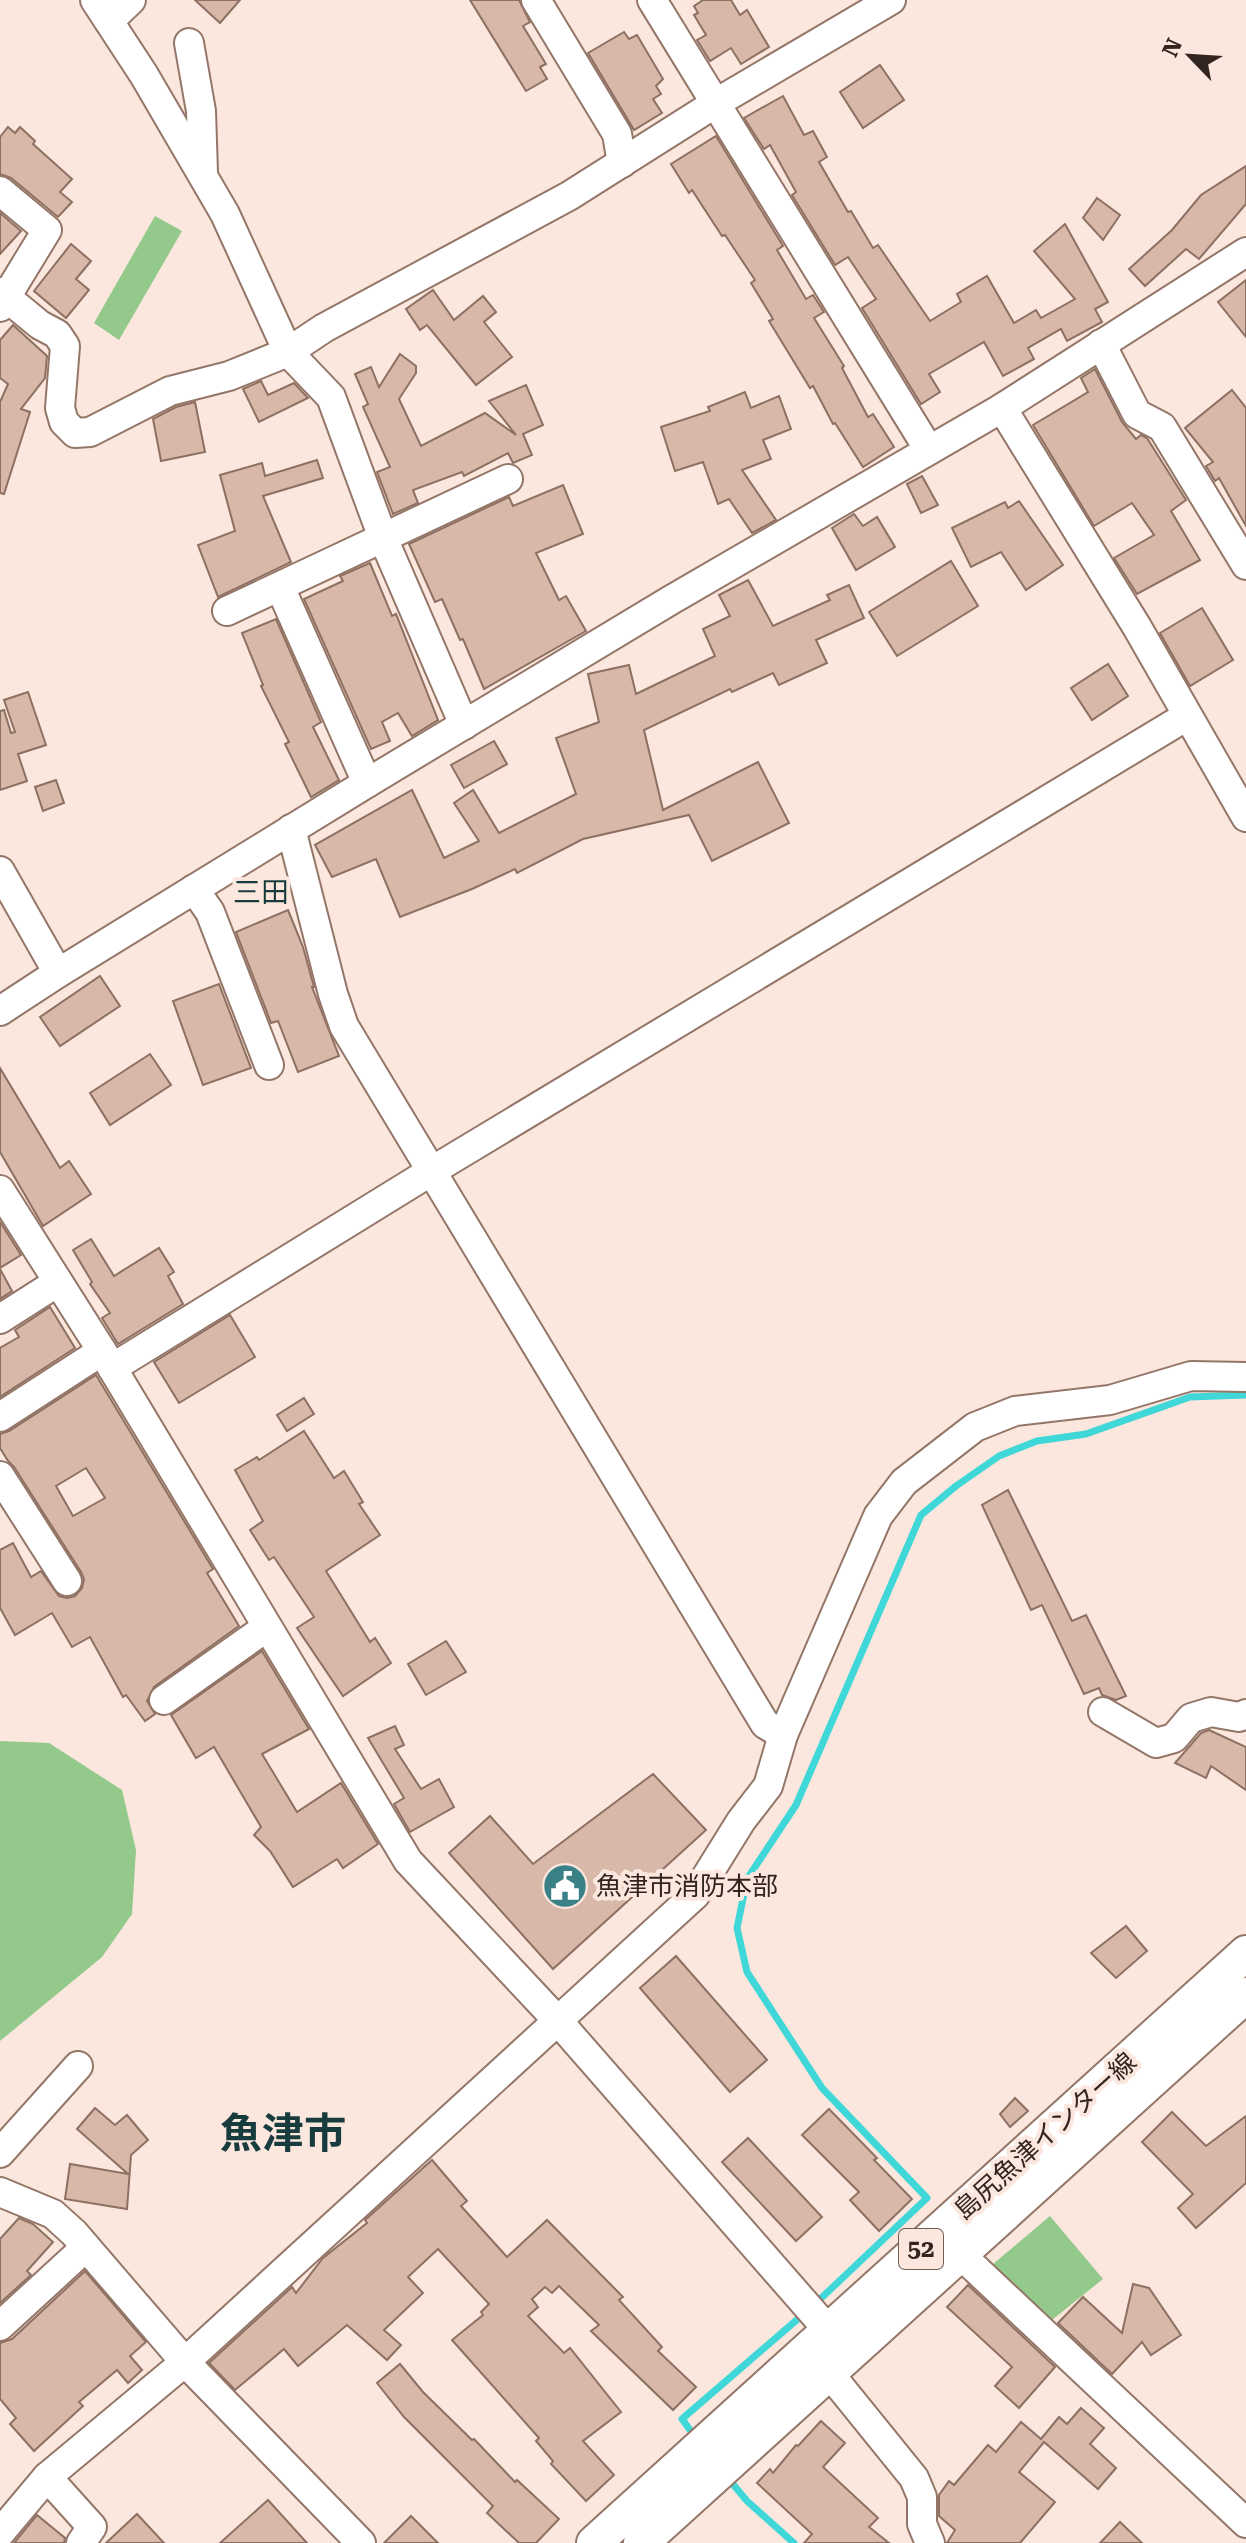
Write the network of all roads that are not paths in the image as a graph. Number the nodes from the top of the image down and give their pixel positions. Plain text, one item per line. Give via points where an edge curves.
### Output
1 (131, 0) edge
2 (536, 0) edge
3 (652, 0) edge
4 (891, 0) edge
5 (102, 10) edge
6 (189, 43) dead end
7 (716, 103) junction
8 (622, 163) junction
9 (203, 175) junction
10 (0, 191) edge
11 (1246, 252) edge
12 (2, 299) edge
13 (1101, 344) junction
14 (288, 352) junction
15 (1002, 408) junction
16 (929, 450) junction
17 (508, 479) dead end
18 (383, 538) junction
19 (1246, 565) edge
20 (280, 587) junction
21 (227, 611) dead end
22 (1187, 716) junction
23 (464, 725) junction
24 (367, 783) junction
25 (1246, 817) edge
26 (291, 829) junction
27 (0, 871) edge
28 (194, 889) junction
29 (58, 973) junction
30 (0, 1011) edge
31 (269, 1065) dead end
32 (430, 1172) junction
33 (0, 1190) edge
34 (58, 1282) junction
35 (0, 1319) edge
36 (107, 1360) junction
37 (1246, 1377) edge
38 (0, 1417) edge
39 (0, 1476) edge
40 (67, 1581) dead end
41 (267, 1627) junction
42 (164, 1700) dead end
43 (1103, 1712) dead end
44 (1246, 1714) edge
45 (783, 1735) junction
46 (1246, 1953) edge
47 (1246, 1995) edge
48 (558, 2021) junction
49 (78, 2066) dead end
50 (0, 2153) edge
51 (0, 2192) edge
52 (949, 2245) junction
53 (86, 2247) junction
54 (0, 2326) edge
55 (829, 2331) junction
56 (185, 2362) junction
57 (829, 2373) junction
58 (47, 2477) junction
59 (1246, 2523) edge
60 (0, 2533) edge
61 (81, 2543) edge
62 (361, 2543) edge
63 (594, 2543) edge
64 (641, 2543) edge
65 (930, 2543) edge

1 - 5 street
2 - 8 street via 617,134
3 - 7 street
4 - 7 street
5 - 9 street
6 - 9 street via 201,111
7 - 8 street
7 - 16 street
8 - 14 street
9 - 14 street
10 - 12 street via 47,230
11 - 13 street
12 - 14 street via 57,334 65,346 60,408 75,433 90,432 170,391 229,376
13 - 15 street
13 - 19 street via 1137,414 1162,427
14 - 18 street via 331,397
15 - 16 street
15 - 22 street
16 - 23 street
17 - 18 street
18 - 20 street
18 - 23 street
20 - 21 street
20 - 24 street
22 - 25 street
22 - 32 street
23 - 24 street
24 - 26 street
26 - 28 street
26 - 32 street via 344,1026
27 - 29 street
28 - 29 street
28 - 31 street via 210,912
29 - 30 street
32 - 36 street
32 - 45 street via 765,1724
33 - 34 street
34 - 35 street
34 - 36 street
36 - 38 street
36 - 41 street
37 - 45 street via 1191,1376 1110,1400 1015,1411 975,1427 904,1482 878,1516
39 - 40 street
41 - 42 street
41 - 48 street via 408,1861
43 - 44 street via 1156,1743 1174,1738 1191,1718 1211,1712
45 - 48 street via 768,1786 695,1895
46 - 52 main road, 島尻魚津インター線 / 52
47 - 52 main road, 島尻魚津インター線 / 52
48 - 55 street
48 - 56 street
49 - 50 street
51 - 53 street via 53,2214
52 - 55 main road, 島尻魚津インター線 / 52
52 - 57 main road, 島尻魚津インター線 / 52
52 - 59 street
53 - 54 street
53 - 56 street
55 - 57 street
55 - 63 main road, 島尻魚津インター線 / 52
56 - 58 street
56 - 62 street
57 - 64 main road, 島尻魚津インター線 / 52
57 - 65 street via 914,2478
58 - 60 street
58 - 61 street via 92,2527

